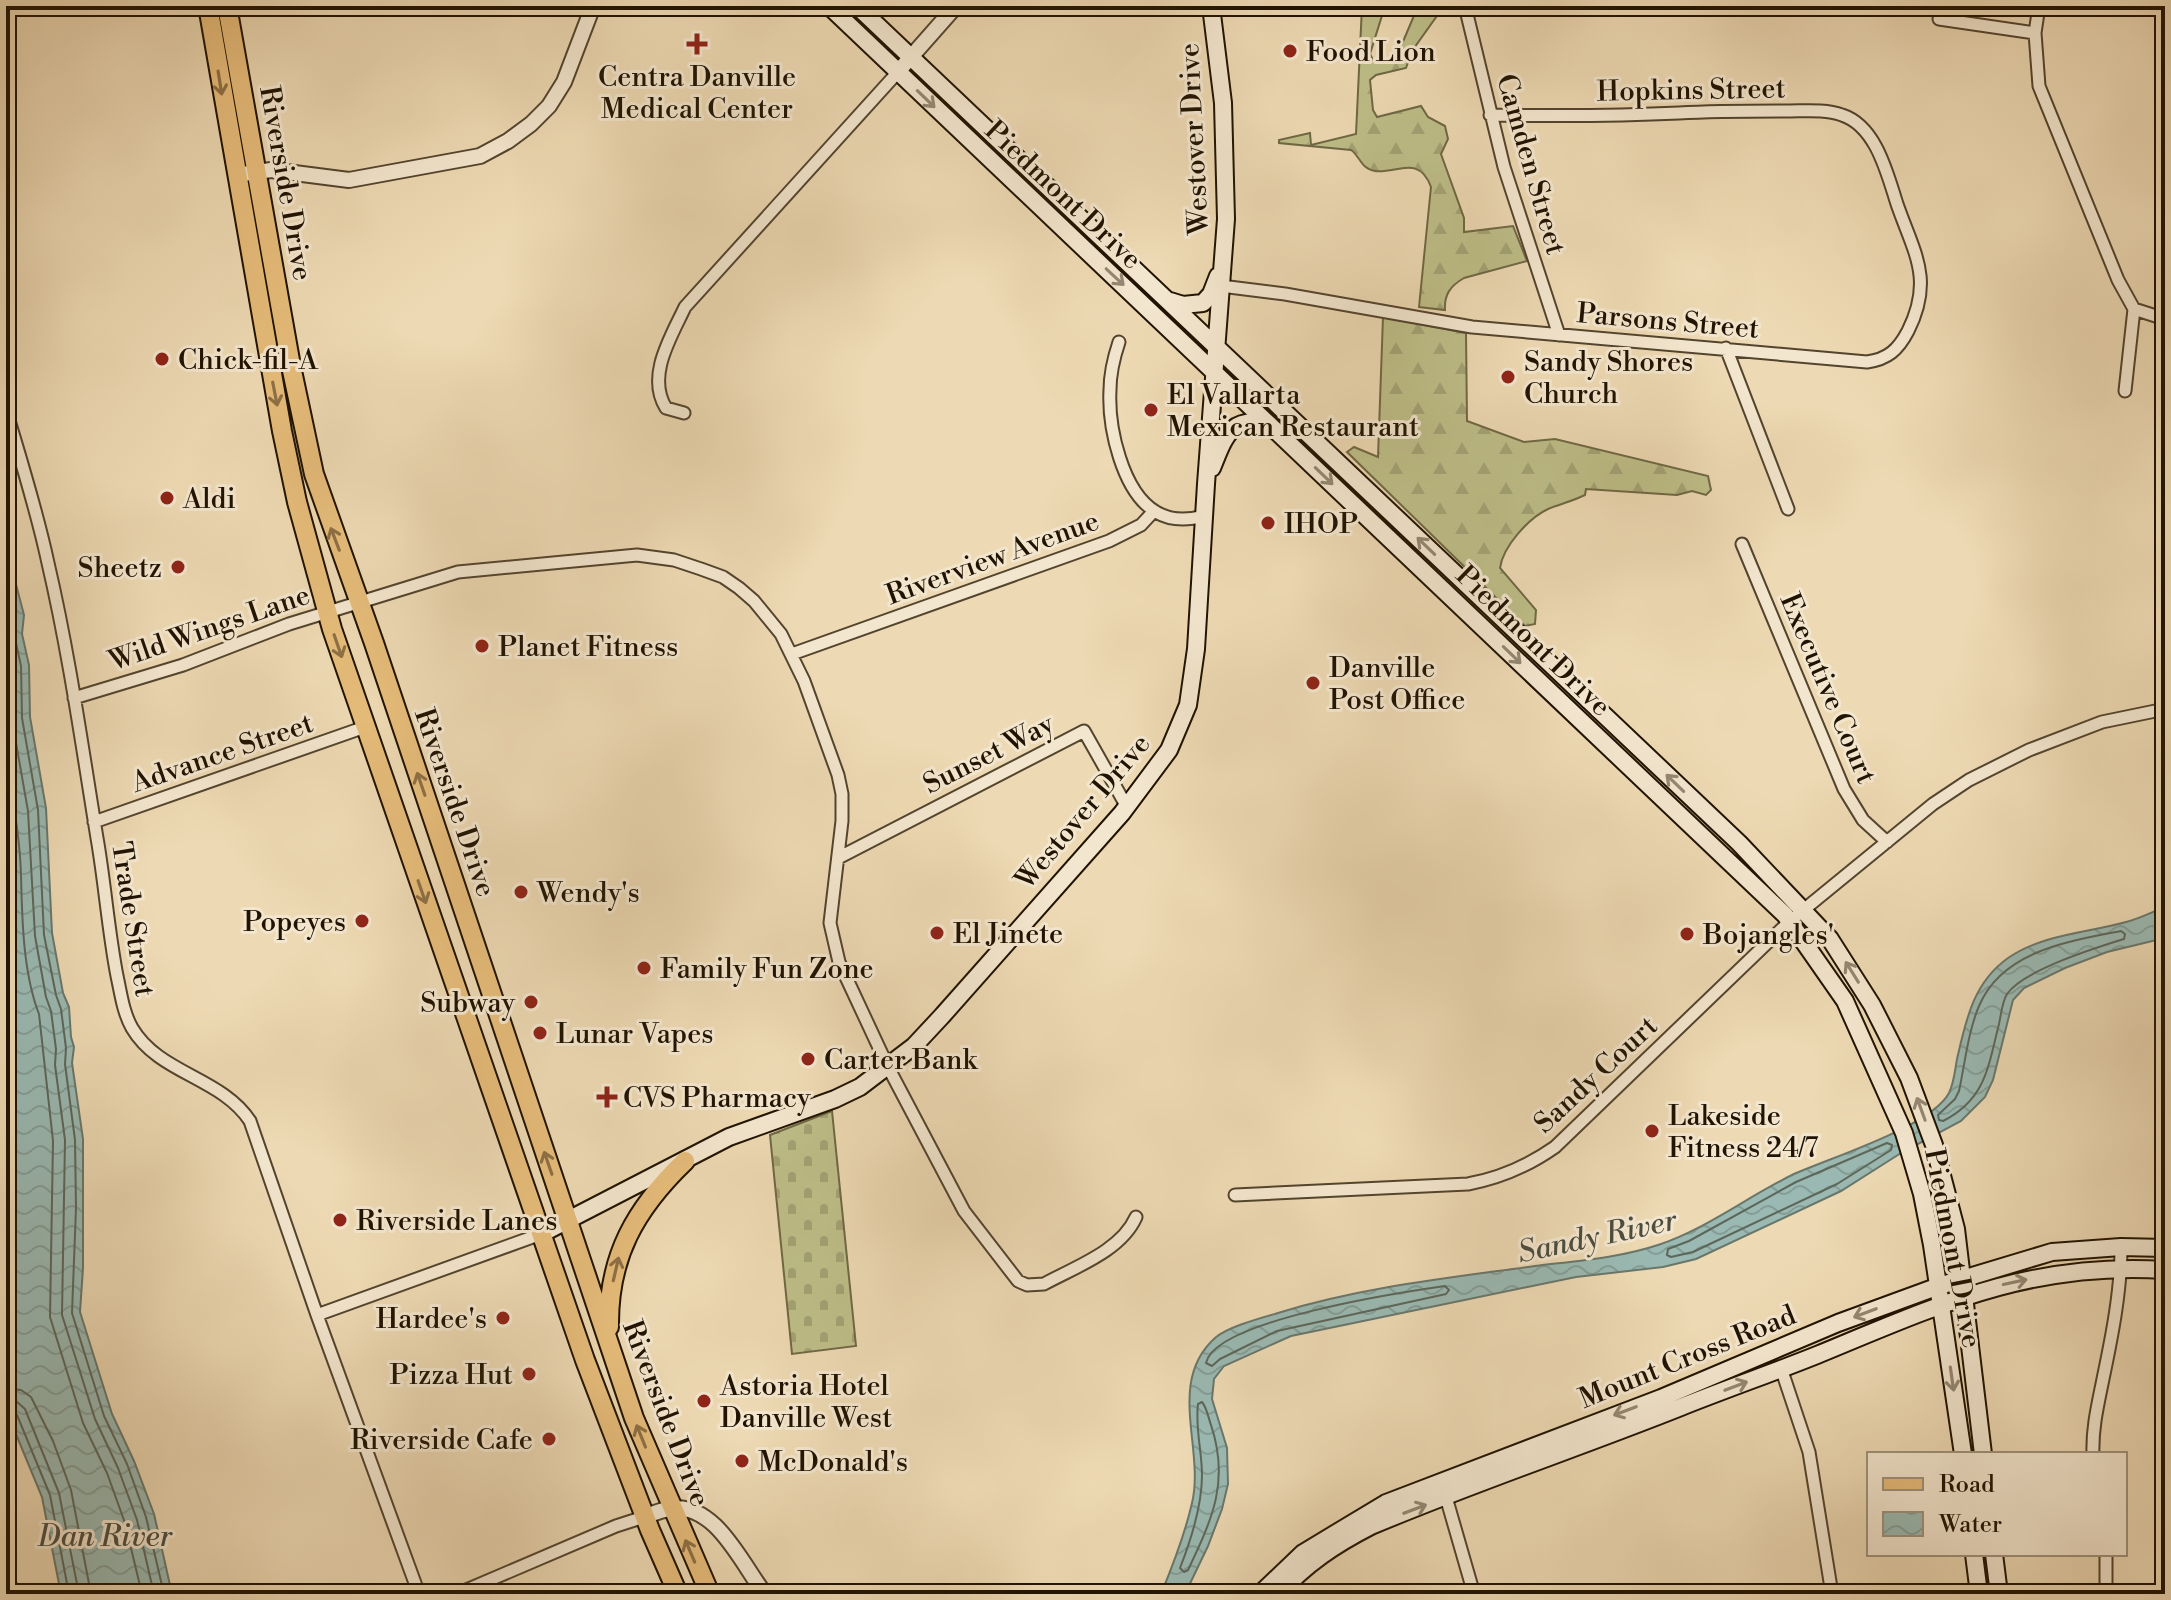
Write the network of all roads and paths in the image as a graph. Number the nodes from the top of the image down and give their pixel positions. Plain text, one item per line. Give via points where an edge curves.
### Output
1 (208, 6) edge
2 (227, 6) edge
3 (593, 6) edge
4 (829, 6) edge
5 (857, 6) edge
6 (956, 6) edge
7 (1211, 6) edge
8 (1465, 6) edge
9 (2039, 6) edge
10 (1939, 19) dead end
11 (2035, 33) junction
12 (910, 57) junction
13 (898, 72) junction
14 (1490, 115) junction
15 (1875, 149) joint
16 (256, 171) junction
17 (236, 175) junction
18 (1223, 264) junction
19 (1221, 286) junction
20 (1166, 300) junction
21 (2134, 309) junction
22 (2165, 319) edge
23 (1559, 335) junction
24 (1119, 342) dead end
25 (1216, 348) junction
26 (1726, 348) junction
27 (1214, 372) junction
28 (2125, 391) dead end
29 (6, 410) edge
30 (684, 413) dead end
31 (1269, 424) junction
32 (1206, 484) junction
33 (1788, 509) dead end
34 (1154, 511) junction
35 (1204, 516) junction
36 (1742, 544) dead end
37 (359, 602) junction
38 (327, 612) junction
39 (792, 654) junction
40 (74, 698) junction
41 (2165, 709) edge
42 (365, 727) junction
43 (1127, 807) junction
44 (94, 822) junction
45 (1887, 842) junction
46 (838, 858) junction
47 (1804, 910) junction
48 (1790, 921) junction
49 (888, 1067) junction
50 (685, 1161) junction
51 (1235, 1195) dead end
52 (1136, 1217) dead end
53 (567, 1219) junction
54 (541, 1234) junction
55 (2121, 1247) junction
56 (2165, 1248) edge
57 (2121, 1268) junction
58 (2165, 1270) edge
59 (1962, 1278) junction
60 (1939, 1286) junction
61 (1963, 1297) junction
62 (1942, 1304) junction
63 (317, 1315) junction
64 (610, 1346) junction
65 (1781, 1368) junction
66 (1963, 1452) edge
67 (1983, 1452) edge
68 (2093, 1452) edge
69 (1446, 1497) junction
70 (671, 1508) junction
71 (644, 1517) junction
72 (1974, 1556) edge
73 (1994, 1556) edge
74 (2106, 1556) edge
75 (6, 1583) edge
76 (9, 1594) edge
77 (419, 1594) edge
78 (457, 1594) edge
79 (678, 1594) edge
80 (710, 1594) edge
81 (765, 1594) edge
82 (1260, 1594) edge
83 (1279, 1594) edge
84 (1474, 1594) edge
85 (1832, 1594) edge
86 (1979, 1594) edge
87 (1999, 1594) edge
88 (2106, 1594) edge

1 -> 17 main road, Riverside Drive
2 - 16 main road, Riverside Drive
3 - 16 street via 564,82 549,106 520,133 480,156 349,180
4 - 13 main road, Piedmont Drive
5 - 12 main road, Piedmont Drive
6 - 12 street
7 - 18 main road, Westover Drive via 1226,156
8 - 14 street, Camden Street
9 - 11 street
10 - 11 street
11 - 21 street via 2044,102
12 - 13 street
12 - 20 main road, Piedmont Drive
13 -> 27 main road, Piedmont Drive
13 - 30 street via 685,307 658,373 658,395 666,408
14 - 15 street, Hopkins Street via 1826,111 1859,123
14 - 23 street, Camden Street
15 - 26 street, Parsons Street via 1921,273 1918,306 1901,344 1886,357 1867,362
16 - 17 street
37 -> 16 main road, Riverside Drive via 314,474
17 -> 38 main road, Riverside Drive via 282,431
18 - 19 main road, Westover Drive
18 - 20 main road via 1203,303
19 - 23 street, Parsons Street via 1472,327
19 - 25 main road, Westover Drive
20 - 25 main road, Piedmont Drive
21 - 22 street
21 - 28 street
23 - 26 street, Parsons Street
24 - 34 street via 1110,388 1112,428 1129,479
25 - 27 main road, Westover Drive
47 -> 25 main road, Piedmont Drive
26 - 33 street
27 - 31 main road, Piedmont Drive
27 - 32 main road, Westover Drive
29 - 40 street, Trade Street via 49,564
31 - 32 main road via 1245,423 1226,435
31 -> 48 main road, Piedmont Drive
32 - 35 main road, Westover Drive
34 - 35 street via 1180,519
34 - 39 street, Riverview Avenue via 1141,525 1109,541
35 - 43 main road, Westover Drive via 1188,705 1169,750
36 - 45 street, Executive Court via 1844,789 1863,820
37 - 38 street, Wild Wings Lane
37 - 39 street, Wild Wings Lane via 458,572 656,556 723,577 739,588 769,618
53 -> 37 main road, Riverside Drive
38 - 40 street, Wild Wings Lane
38 -> 42 main road, Riverside Drive
39 - 46 street, Wild Wings Lane via 838,775
40 - 44 street, Trade Street
41 - 45 street, Sandy Court via 2102,722 2029,750 1955,789
42 - 44 street, Advance Street
42 -> 54 main road, Riverside Drive
43 - 46 street, Sunset Way via 1084,731
43 - 49 main road, Westover Drive via 950,1008
44 - 63 street, Trade Street via 106,921 131,1027 159,1057 243,1110
45 - 47 street, Sandy Court
46 - 49 street, Wild Wings Lane via 830,923 833,945
47 - 48 street, Sandy Court
59 -> 47 main road, Piedmont Drive via 1956,1229 1920,1107 1891,1040 1850,968
48 - 51 street, Sandy Court via 1555,1147 1518,1170 1468,1184
48 - 60 main road, Piedmont Drive via 1845,1001 1904,1133
49 - 50 main road, Westover Drive via 835,1099 729,1137
49 - 52 street, Wild Wings Lane via 950,1189 1018,1281 1044,1284 1116,1243
50 - 53 main road, Westover Drive
64 -> 50 main road via 610,1299 625,1239 651,1197
53 - 54 main road, Westover Drive
53 - 64 main road, Riverside Drive
54 - 63 street
54 - 71 main road, Riverside Drive
55 - 56 main road, Mount Cross Road
55 - 57 street
55 - 59 main road, Mount Cross Road via 2052,1252
57 - 58 main road, Mount Cross Road
61 -> 57 main road, Mount Cross Road via 2006,1283
57 - 68 street
59 - 60 main road, Mount Cross Road
59 - 61 main road, Piedmont Drive
60 - 62 main road, Piedmont Drive
60 -> 82 main road, Mount Cross Road via 1386,1503 1303,1553
61 - 62 main road, Mount Cross Road
61 - 67 main road, Piedmont Drive
62 - 65 main road, Mount Cross Road
62 -> 66 main road, Piedmont Drive
63 - 77 street, Trade Street
70 -> 64 main road, Riverside Drive
69 -> 65 main road, Mount Cross Road
65 - 85 street via 1809,1452
83 -> 69 main road, Mount Cross Road via 1345,1539
69 - 84 street
70 - 71 street
80 -> 70 main road, Riverside Drive
70 - 81 street via 699,1514 720,1530
71 - 78 street
71 - 79 main road, Riverside Drive
72 - 86 main road
73 - 87 main road
74 - 88 street
75 - 76 main road

